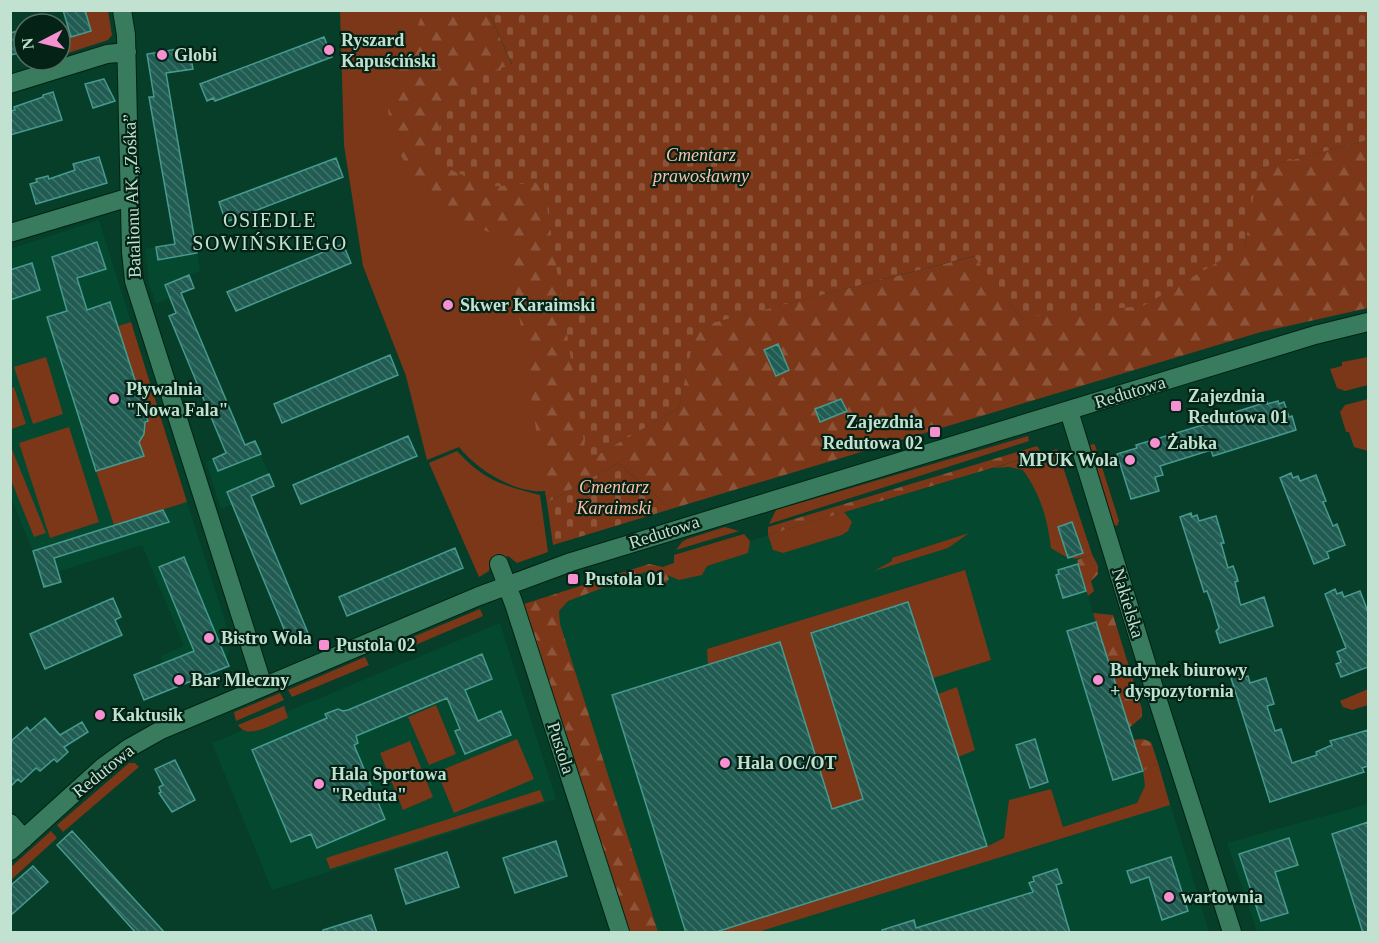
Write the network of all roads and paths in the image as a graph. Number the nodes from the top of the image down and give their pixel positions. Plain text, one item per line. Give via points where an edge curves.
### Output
1 (122, 10) edge
2 (127, 52) junction
3 (10, 84) edge
4 (130, 197) junction
5 (10, 233) edge
6 (1368, 322) edge
7 (1069, 411) junction
8 (500, 564) dead end
9 (507, 585) junction
10 (263, 686) junction
11 (10, 823) edge
12 (24, 838) junction
13 (10, 851) edge
14 (620, 933) edge
15 (1232, 933) edge

1 - 2 street, Batalionu AK „Zośka”
2 - 3 street via 107,54
2 - 4 street, Batalionu AK „Zośka”
4 - 5 street
4 - 10 street, Batalionu AK „Zośka” via 134,281
6 - 7 street, Redutowa
7 - 9 street, Redutowa via 703,520
7 - 15 street, Nakielska
8 - 9 street, Pustola
9 - 10 street, Redutowa
9 - 14 street, Pustola
10 - 12 street, Redutowa via 129,748
11 - 12 street
12 - 13 street, Redutowa

